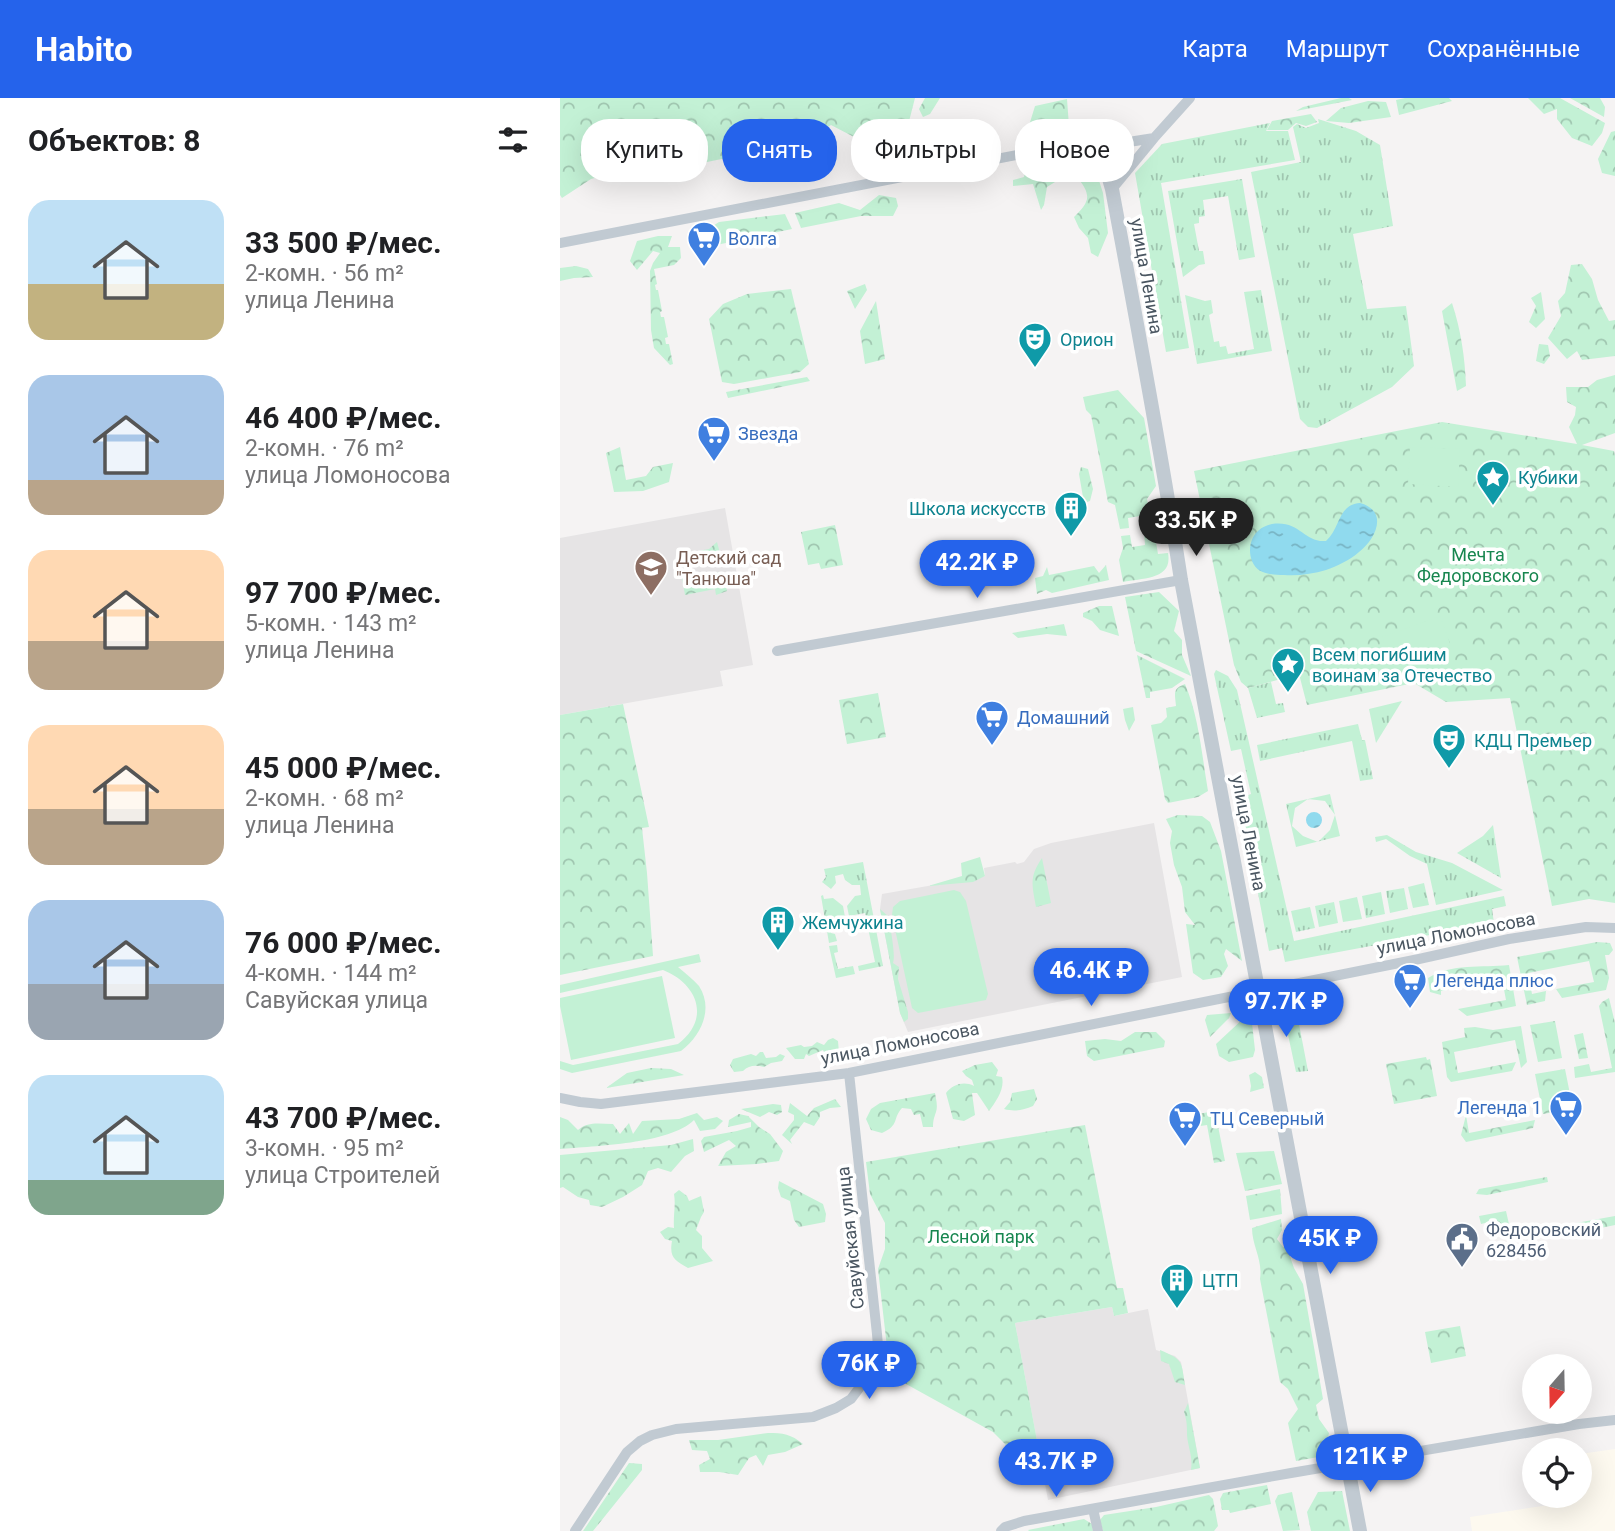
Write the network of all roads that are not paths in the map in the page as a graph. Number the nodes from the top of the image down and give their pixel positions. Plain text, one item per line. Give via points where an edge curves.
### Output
1 (1190, 98) edge
2 (1154, 138) junction
3 (1134, 141) edge
4 (1015, 155) edge
5 (1110, 182) edge
6 (1112, 188) junction
7 (560, 243) edge
8 (1181, 580) junction
9 (777, 651) dead end
10 (1615, 928) edge
11 (1259, 990) junction
12 (849, 1073) junction
13 (560, 1098) edge
14 (1615, 1420) edge
15 (1346, 1463) junction
16 (1093, 1509) junction
17 (575, 1531) edge
18 (1001, 1531) edge
19 (1098, 1531) edge
20 (1360, 1531) edge

1 - 2 street
2 - 3 street
2 - 6 street
4 - 7 street
5 - 6 street, улица Ленина
6 - 8 street, улица Ленина
8 - 9 street
8 - 11 street, улица Ленина
10 - 11 street, улица Ломоносова via 1586,927 1509,939
11 - 12 street, улица Ломоносова
11 - 15 street, улица Ленина
12 - 13 street, улица Ломоносова via 600,1104
12 - 17 street, Савуйская улица via 878,1346 863,1383 851,1399 813,1417 676,1429 640,1441 627,1452
14 - 15 street
15 - 16 street
15 - 20 street, улица Ленина
16 - 18 street via 1024,1521
16 - 19 street

